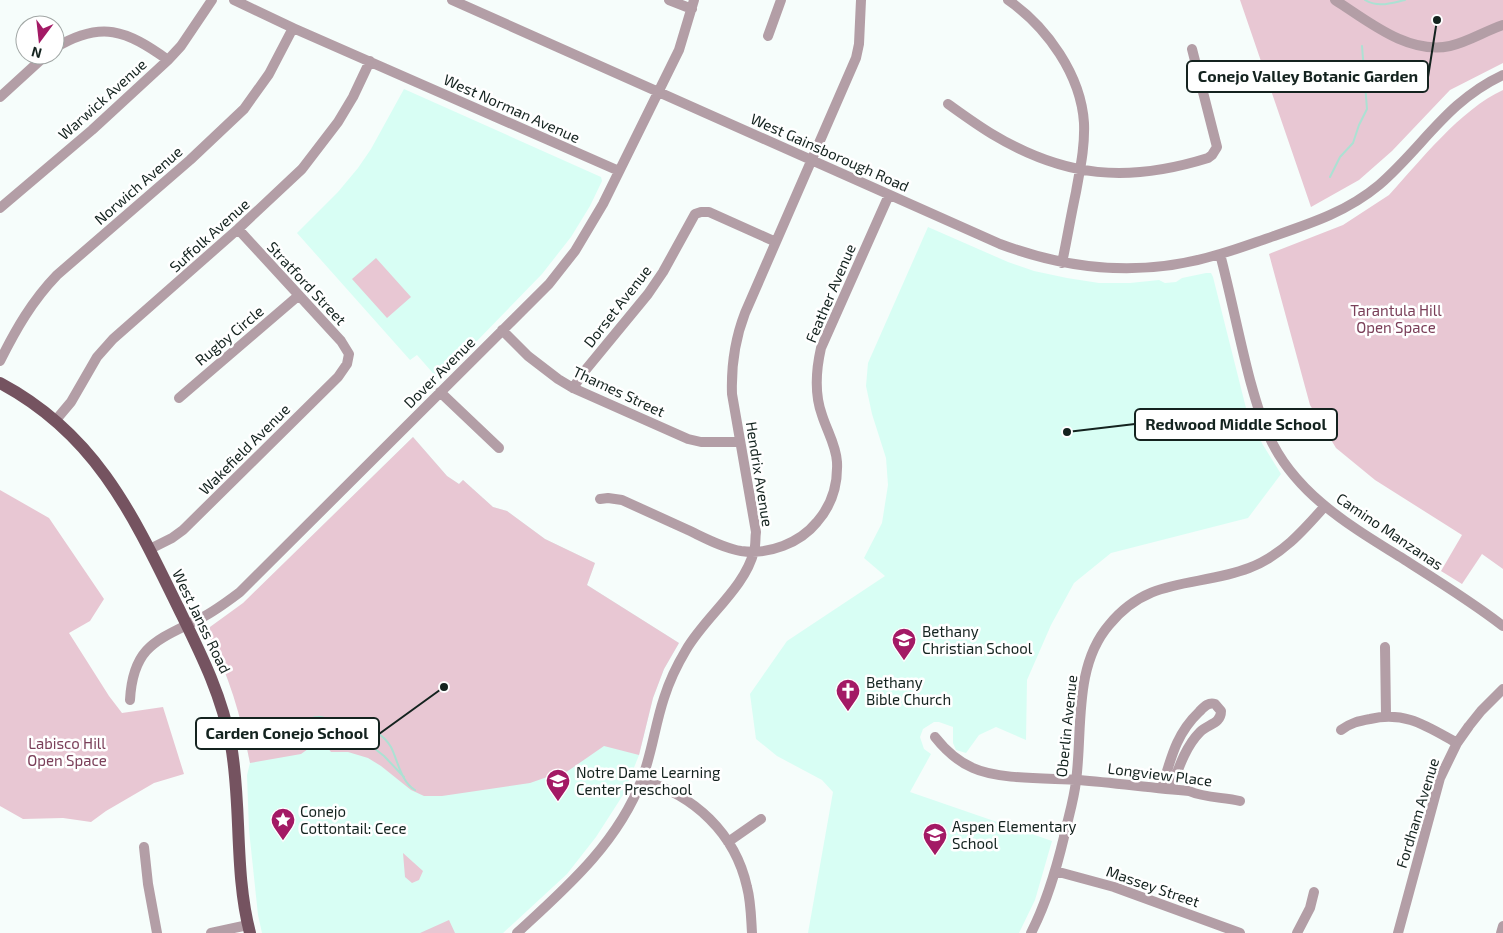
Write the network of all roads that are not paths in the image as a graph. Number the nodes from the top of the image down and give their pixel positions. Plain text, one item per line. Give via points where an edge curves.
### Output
1 (212, 0) edge
2 (234, 0) edge
3 (452, 0) edge
4 (669, 0) edge
5 (781, 0) edge
6 (861, 0) edge
7 (1008, 0) edge
8 (1336, 0) edge
9 (693, 4) edge
10 (1503, 25) edge
11 (293, 28) junction
12 (768, 36) dead end
13 (65, 43) edge
14 (1192, 49) dead end
15 (168, 60) junction
16 (370, 61) junction
17 (35, 65) edge
18 (1503, 75) edge
19 (658, 92) junction
20 (0, 96) edge
21 (948, 104) dead end
22 (812, 160) junction
23 (1080, 170) junction
24 (618, 171) junction
25 (889, 195) junction
26 (0, 208) edge
27 (238, 229) junction
28 (776, 242) junction
29 (1215, 256) junction
30 (1062, 263) junction
31 (298, 296) junction
32 (502, 330) junction
33 (349, 360) joint
34 (0, 361) edge
35 (0, 383) edge
36 (573, 388) junction
37 (440, 392) junction
38 (179, 398) dead end
39 (55, 421) junction
40 (739, 442) junction
41 (499, 448) dead end
42 (600, 499) dead end
43 (1324, 506) junction
44 (150, 549) junction
45 (754, 551) junction
46 (186, 624) junction
47 (1503, 626) edge
48 (1385, 647) dead end
49 (1503, 689) edge
50 (130, 700) dead end
51 (1386, 716) junction
52 (1341, 730) dead end
53 (936, 737) dead end
54 (1457, 743) junction
55 (642, 780) junction
56 (1076, 780) junction
57 (1167, 789) junction
58 (1240, 801) dead end
59 (761, 819) dead end
60 (728, 842) junction
61 (144, 847) dead end
62 (1055, 871) junction
63 (1314, 892) dead end
64 (1503, 926) edge
65 (249, 929) edge
66 (157, 933) edge
67 (211, 933) edge
68 (517, 933) edge
69 (752, 933) edge
70 (1031, 933) edge
71 (1240, 933) edge
72 (1297, 933) edge
73 (1398, 933) edge
74 (1501, 933) edge

1 - 15 street, Warwick Avenue
2 - 11 street, West Norman Avenue
3 - 19 street, West Gainsborough Road
4 - 9 street
5 - 12 street
6 - 22 street, Hendrix Avenue via 856,58
7 - 23 street via 1041,30 1063,58 1080,98 1084,122
8 - 10 street via 1386,32 1422,46 1460,43
9 - 19 street, Dover Avenue via 682,42
11 - 16 street, West Norman Avenue
11 - 34 street, Norwich Avenue via 269,74 244,109 57,275 23,317
13 - 15 street via 91,32 114,32 138,40
14 - 23 street via 1217,142 1212,155 1196,162 1136,174
15 - 26 street, Warwick Avenue
16 - 24 street, West Norman Avenue
16 - 27 street, Suffolk Avenue via 353,97 325,141 287,185
17 - 20 street
18 - 29 street, West Gainsborough Road via 1459,102 1380,184 1352,204 1320,220
19 - 22 street, West Gainsborough Road
19 - 24 street, Dover Avenue
21 - 23 street via 1018,149
22 - 25 street, West Gainsborough Road
22 - 28 street, Hendrix Avenue
23 - 30 street
24 - 32 street, Dover Avenue via 575,251 549,284
25 - 30 street, West Gainsborough Road via 1000,244
25 - 45 street, Feather Avenue via 829,328 817,368 821,412 836,451 836,483 832,498 824,514 804,535 777,548
27 - 31 street, Stratford Street
27 - 39 street, Suffolk Avenue via 103,349 71,402
28 - 36 street, Dorset Avenue via 708,212 694,214 648,294
28 - 40 street, Hendrix Avenue via 742,321 733,356 732,394
29 - 30 street, West Gainsborough Road via 1164,266 1129,268
29 - 43 street, Camino Manzanas via 1266,429 1279,455
31 - 33 street, Stratford Street via 347,349
31 - 38 street, Rugby Circle
32 - 36 street, Thames Street via 544,370
32 - 37 street, Dover Avenue
33 - 44 street, Wakefield Avenue via 338,377 183,530
35 - 39 main road, West Janss Road via 38,406
36 - 40 street, Thames Street via 688,439
37 - 41 street
37 - 46 street, Dover Avenue via 240,592 218,608
39 - 44 main road, West Janss Road via 78,442 112,484
40 - 45 street, Hendrix Avenue via 756,532
42 - 45 street, Feather Avenue via 622,500 710,540 741,551
43 - 47 street, Camino Manzanas
43 - 56 street, Oberlin Avenue via 1294,540 1266,560 1249,568 1148,593 1108,625 1092,652 1087,671
44 - 46 main road, West Janss Road
45 - 55 street, Hendrix Avenue via 736,586 696,634 676,669 663,699
46 - 50 street, Dover Avenue via 158,639 141,656 135,668
46 - 65 main road, West Janss Road via 213,681 228,726
48 - 51 street
49 - 54 street, Fordham Avenue
51 - 52 street via 1357,721
51 - 54 street via 1414,721
53 - 56 street, Longview Place via 947,752 974,769 991,774
54 - 73 street, Fordham Avenue via 1440,778
55 - 60 street via 668,789 702,811
55 - 68 street, Hendrix Avenue via 610,839 579,875
56 - 57 street, Longview Place
56 - 62 street, Oberlin Avenue
57 - 57 street via 1198,734 1221,716 1221,711 1212,702 1189,721 1175,744
57 - 58 street, Longview Place
59 - 60 street
60 - 69 street via 747,885
61 - 66 street
62 - 70 street, Oberlin Avenue via 1045,904
62 - 71 street, Massey Street via 1114,887
63 - 72 street
64 - 74 street
65 - 67 street

